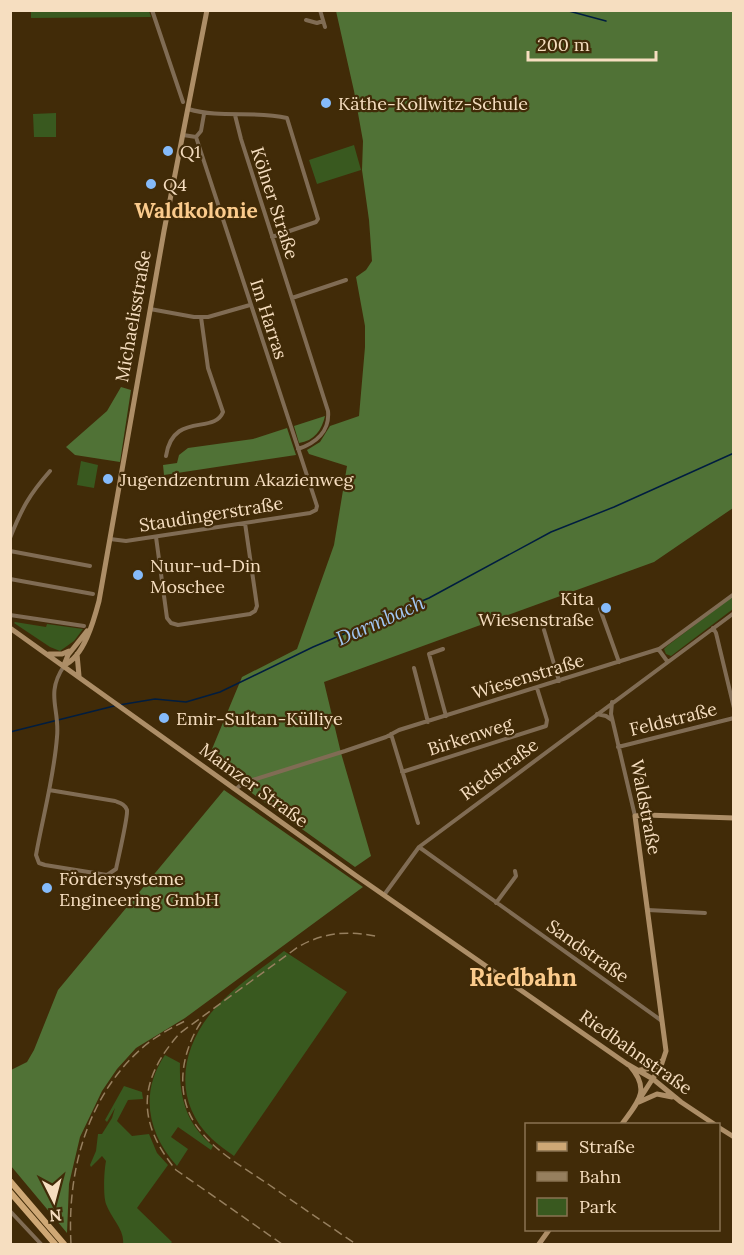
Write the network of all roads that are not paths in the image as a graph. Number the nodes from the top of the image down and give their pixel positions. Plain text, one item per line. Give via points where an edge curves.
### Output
1 (152, 10) edge
2 (207, 10) edge
3 (320, 10) edge
4 (306, 20) dead end
5 (323, 21) junction
6 (325, 27) dead end
7 (183, 102) dead end
8 (188, 110) junction
9 (204, 114) junction
10 (235, 115) junction
11 (183, 135) junction
12 (196, 137) junction
13 (272, 237) junction
14 (346, 280) dead end
15 (292, 298) junction
16 (250, 305) junction
17 (150, 309) junction
18 (201, 317) junction
19 (298, 449) junction
20 (166, 456) dead end
21 (50, 471) dead end
22 (316, 510) joint
23 (245, 523) junction
24 (156, 537) junction
25 (10, 538) edge
26 (110, 539) junction
27 (734, 539) edge
28 (734, 548) edge
29 (10, 551) edge
30 (90, 566) dead end
31 (10, 579) edge
32 (93, 594) dead end
33 (734, 594) edge
34 (600, 609) dead end
35 (734, 613) edge
36 (10, 615) edge
37 (87, 627) junction
38 (10, 628) edge
39 (713, 628) junction
40 (544, 630) dead end
41 (73, 648) junction
42 (443, 649) dead end
43 (659, 650) junction
44 (48, 654) junction
45 (77, 654) junction
46 (619, 662) junction
47 (667, 662) junction
48 (64, 665) junction
49 (414, 668) dead end
50 (78, 676) junction
51 (559, 681) junction
52 (537, 688) junction
53 (613, 702) junction
54 (734, 708) edge
55 (597, 714) junction
56 (446, 716) junction
57 (734, 718) edge
58 (612, 720) junction
59 (428, 722) junction
60 (391, 734) junction
61 (618, 747) junction
62 (402, 772) junction
63 (49, 790) junction
64 (236, 790) junction
65 (635, 816) junction
66 (734, 818) edge
67 (418, 823) dead end
68 (419, 847) junction
69 (515, 871) dead end
70 (363, 881) joint
71 (384, 895) junction
72 (496, 903) junction
73 (648, 910) junction
74 (705, 913) dead end
75 (663, 1022) junction
76 (664, 1059) junction
77 (627, 1064) junction
78 (640, 1070) junction
79 (653, 1079) junction
80 (681, 1102) junction
81 (637, 1103) junction
82 (623, 1123) edge
83 (711, 1123) edge
84 (720, 1128) edge
85 (734, 1137) edge
86 (10, 1181) edge
87 (10, 1192) edge
88 (10, 1211) edge
89 (548, 1231) edge
90 (41, 1245) edge
91 (55, 1245) edge
92 (64, 1245) edge
93 (539, 1245) edge

1 - 7 street
2 - 8 street, Michaelisstraße
3 - 5 street
4 - 5 street
5 - 6 street
8 - 9 street
8 - 11 street, Michaelisstraße
9 - 10 street
9 - 12 street
10 - 13 street, Kölner Straße
10 - 13 street via 287,118 318,213 316,222
11 - 12 street
11 - 17 street, Michaelisstraße
12 - 16 street, Im Harras
13 - 15 street, Kölner Straße
14 - 15 street
15 - 19 street, Kölner Straße via 328,417 320,437
16 - 18 street
16 - 19 street, Im Harras
17 - 18 street
17 - 26 street, Michaelisstraße
18 - 20 street via 208,368 223,412 214,422 180,431 169,443
19 - 22 street, Im Harras
21 - 25 street via 30,494
22 - 23 street, Staudingerstraße
23 - 24 street, Staudingerstraße
23 - 24 street via 257,606 244,615 171,623 167,618
24 - 26 street, Staudingerstraße
26 - 37 street, Michaelisstraße via 99,601
27 - 28 street
29 - 30 street
31 - 32 street
33 - 43 street, Wiesenstraße
34 - 46 street
35 - 39 street, Riedstraße
36 - 37 street
37 - 41 street, Michaelisstraße
37 - 45 street, Michaelisstraße
38 - 44 street, Mainzer Straße
39 - 47 street, Riedstraße
39 - 54 street
40 - 51 street
41 - 44 street via 62,654
41 - 48 street, Michaelisstraße
42 - 56 street via 429,654
43 - 46 street, Wiesenstraße
43 - 47 street
44 - 48 street, Mainzer Straße
45 - 48 street, Michaelisstraße
45 - 50 street
46 - 51 street, Wiesenstraße
47 - 53 street, Riedstraße
48 - 50 street, Mainzer Straße
48 - 63 street via 54,694 57,728
49 - 59 street
50 - 64 street, Mainzer Straße
51 - 52 street, Wiesenstraße
52 - 56 street, Wiesenstraße
52 - 62 street, Birkenweg via 546,726
53 - 55 street, Riedstraße
53 - 58 street, Waldstraße
55 - 58 street
55 - 68 street, Riedstraße
56 - 59 street, Wiesenstraße
57 - 61 street, Feldstraße
58 - 61 street, Waldstraße
59 - 60 street, Wiesenstraße
60 - 62 street
60 - 64 street, Wiesenstraße via 243,783
61 - 65 street, Waldstraße
62 - 67 street
63 - 63 street via 36,855 39,863 112,874 127,810 124,805
64 - 70 street, Mainzer Straße
65 - 66 street
65 - 73 street, Waldstraße
68 - 71 street
68 - 72 street, Sandstraße
69 - 72 street via 516,876
70 - 71 street, Riedbahnstraße
71 - 77 street, Riedbahnstraße
72 - 75 street, Sandstraße
73 - 74 street
73 - 75 street, Waldstraße
75 - 76 street, Waldstraße
76 - 78 street via 653,1068
76 - 79 street, Waldstraße
77 - 78 street, Riedbahnstraße
77 - 81 street via 641,1083
78 - 79 street, Riedbahnstraße
79 - 80 street, Riedbahnstraße
79 - 81 street, Waldstraße
80 - 81 street via 660,1094
80 - 83 street, Riedbahnstraße
81 - 82 street, Waldstraße
84 - 85 street
86 - 92 main road
87 - 91 main road
88 - 90 street
89 - 93 street

